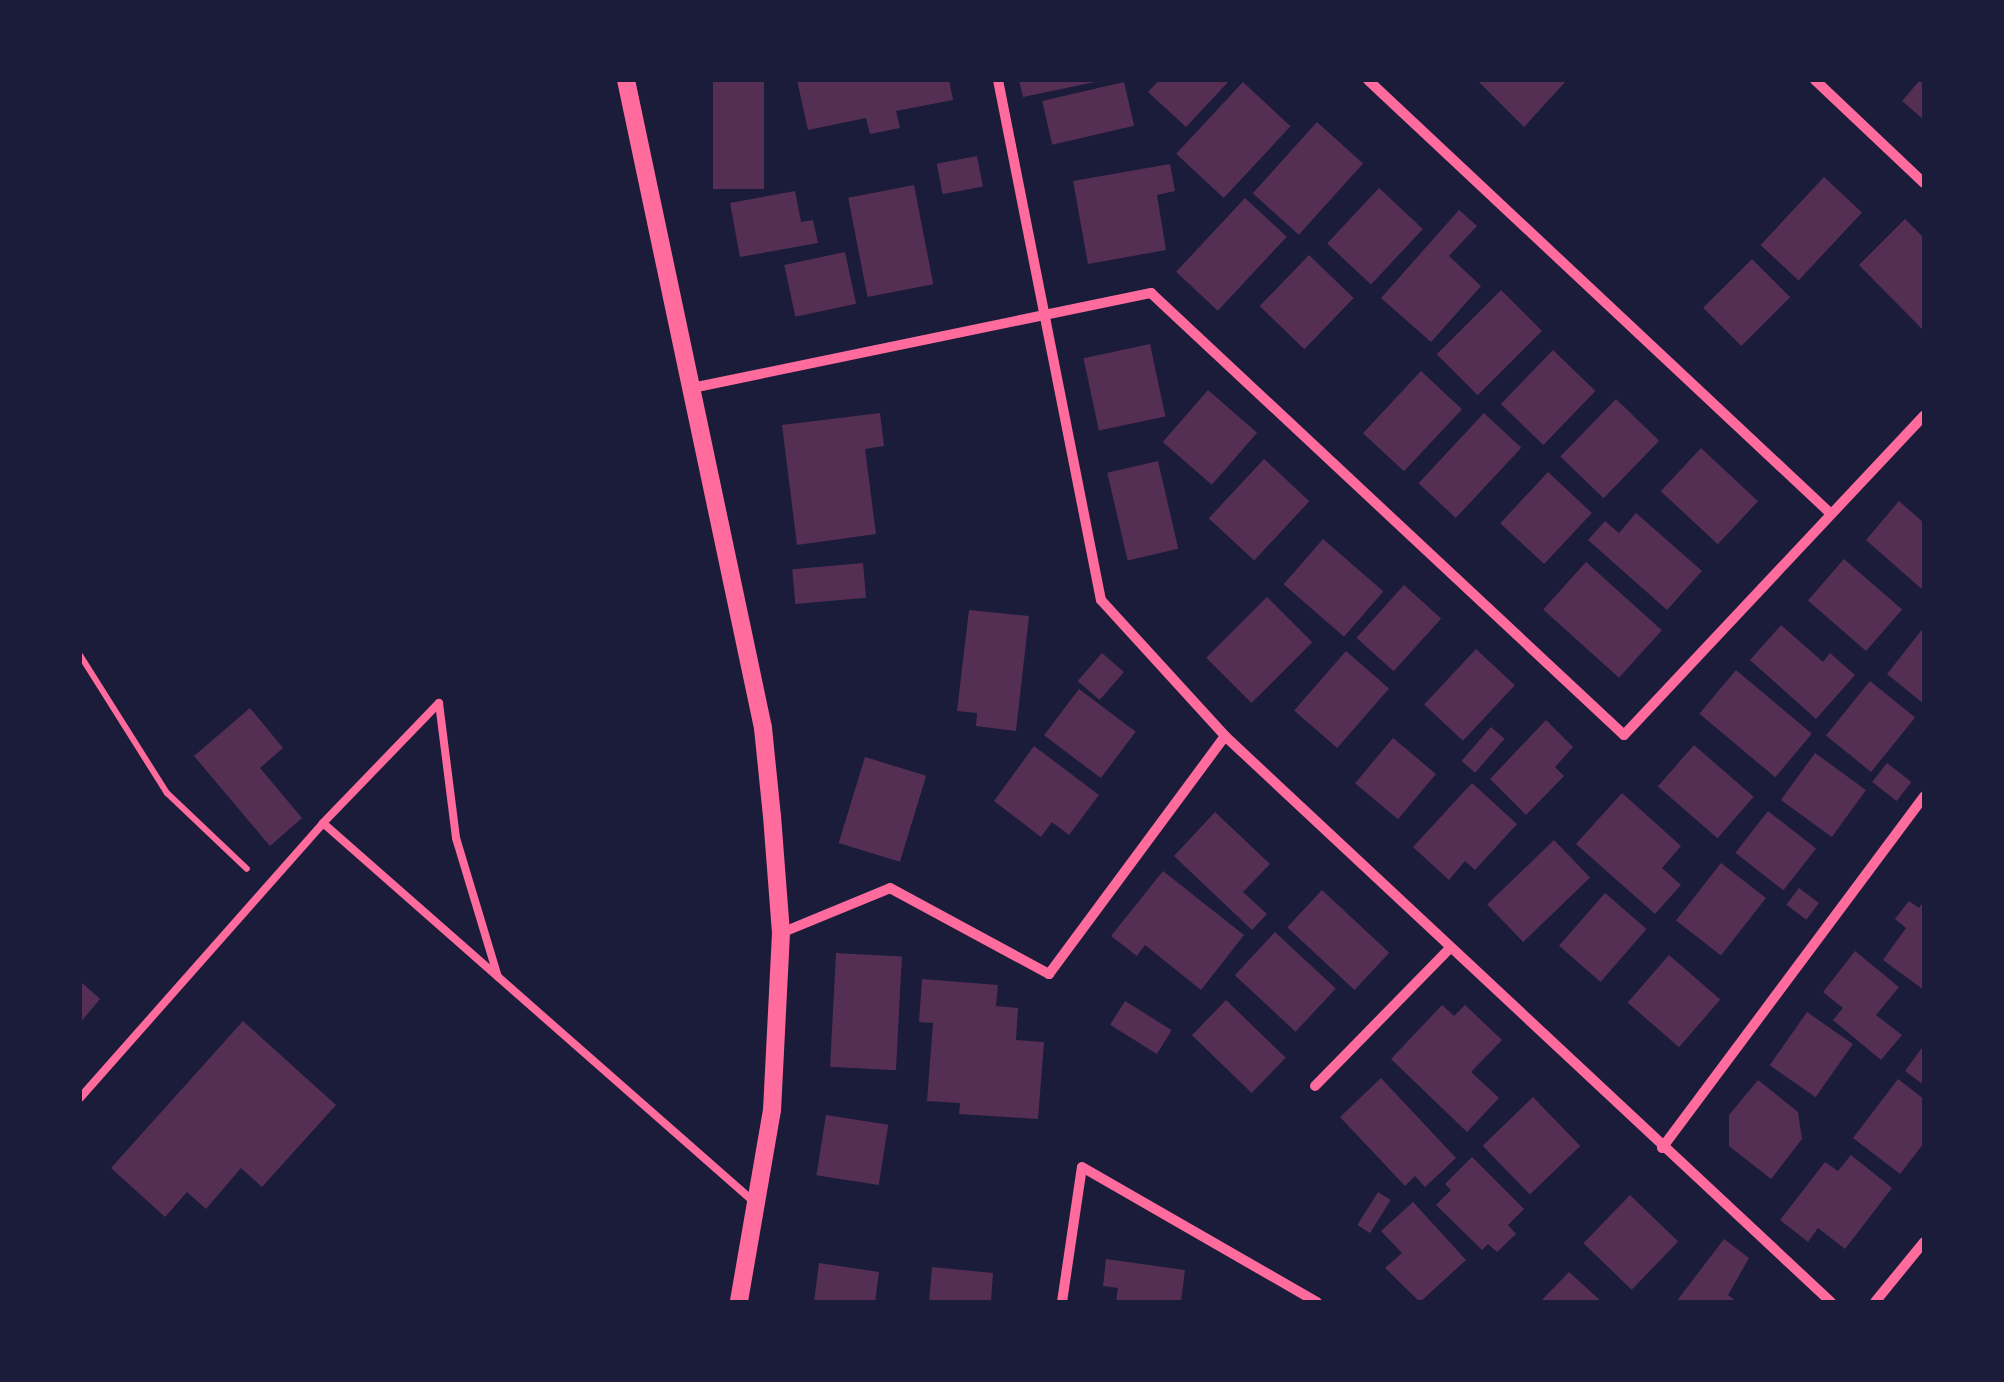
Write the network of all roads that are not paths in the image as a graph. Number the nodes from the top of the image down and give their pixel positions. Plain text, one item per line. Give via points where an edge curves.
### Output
1 (626, 80) edge
2 (998, 80) edge
3 (1368, 80) edge
4 (1815, 80) edge
5 (1924, 184) edge
6 (1047, 314) junction
7 (692, 388) junction
8 (1924, 414) edge
9 (1830, 513) junction
10 (1225, 736) junction
11 (1924, 796) edge
12 (323, 823) junction
13 (781, 933) junction
14 (1450, 949) junction
15 (498, 977) junction
16 (1315, 1086) dead end
17 (80, 1098) edge
18 (1662, 1148) junction
19 (756, 1204) junction
20 (1924, 1242) edge
21 (740, 1302) edge
22 (1062, 1302) edge
23 (1317, 1302) edge
24 (1831, 1302) edge
25 (1875, 1302) edge

1 - 7 street
2 - 6 street
3 - 9 street
4 - 5 street
6 - 7 street
6 - 9 street via 1151,293 1624,735
6 - 10 street via 1101,600
7 - 13 street via 763,728
8 - 9 street
10 - 13 street via 1049,974 890,888
10 - 14 street
11 - 18 street
12 - 15 lane
12 - 15 lane via 439,703 456,838
12 - 17 lane
13 - 19 street via 772,1110
14 - 16 street
14 - 18 street
15 - 19 lane
18 - 24 street
19 - 21 street
20 - 25 street
22 - 23 street via 1082,1167

